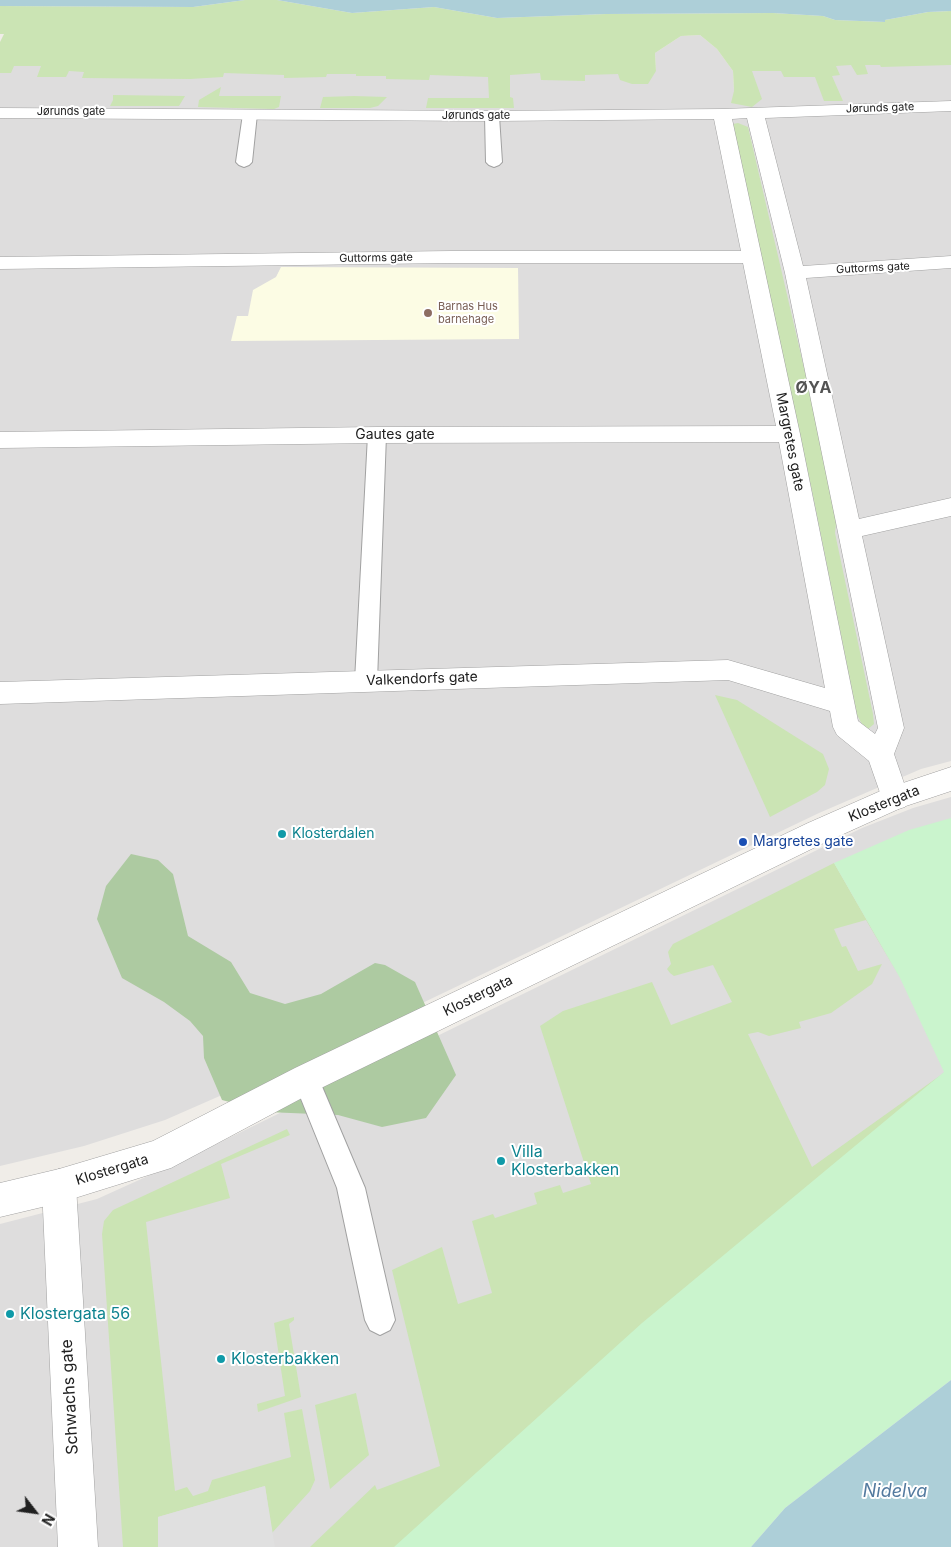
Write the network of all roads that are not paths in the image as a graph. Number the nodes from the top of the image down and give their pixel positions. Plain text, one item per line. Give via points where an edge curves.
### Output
1 (951, 106) edge
2 (0, 113) edge
3 (755, 113) junction
4 (250, 114) junction
5 (722, 114) junction
6 (492, 116) junction
7 (244, 162) dead end
8 (494, 162) dead end
9 (752, 256) junction
10 (951, 262) edge
11 (0, 263) edge
12 (795, 273) junction
13 (790, 434) junction
14 (377, 435) junction
15 (0, 440) edge
16 (951, 507) edge
17 (850, 530) junction
18 (366, 681) junction
19 (0, 693) edge
20 (840, 703) junction
21 (880, 754) junction
22 (951, 779) edge
23 (895, 798) junction
24 (306, 1079) junction
25 (59, 1186) junction
26 (0, 1200) edge
27 (380, 1320) dead end
28 (78, 1547) edge

1 - 3 street, Jørunds gate
2 - 4 street, Jørunds gate
3 - 5 street, Jørunds gate
3 - 12 street
4 - 6 street, Jørunds gate
4 - 7 lane
5 - 6 street, Jørunds gate
5 - 9 street, Margretes gate
6 - 8 lane
9 - 11 street, Guttorms gate
9 - 13 street, Margretes gate
10 - 12 street, Guttorms gate
12 - 17 street
13 - 14 street, Gautes gate
13 - 20 street, Margretes gate
14 - 15 street, Gautes gate
14 - 18 lane
16 - 17 street
17 - 21 street via 891,728
18 - 19 street, Valkendorfs gate
18 - 20 street, Valkendorfs gate via 728,670
20 - 21 street, Margretes gate via 846,728
21 - 23 street
22 - 23 street, Klostergata
23 - 24 street, Klostergata
24 - 25 street, Klostergata via 159,1156
24 - 27 lane via 351,1188
25 - 26 street, Klostergata
25 - 28 street, Schwachs gate

